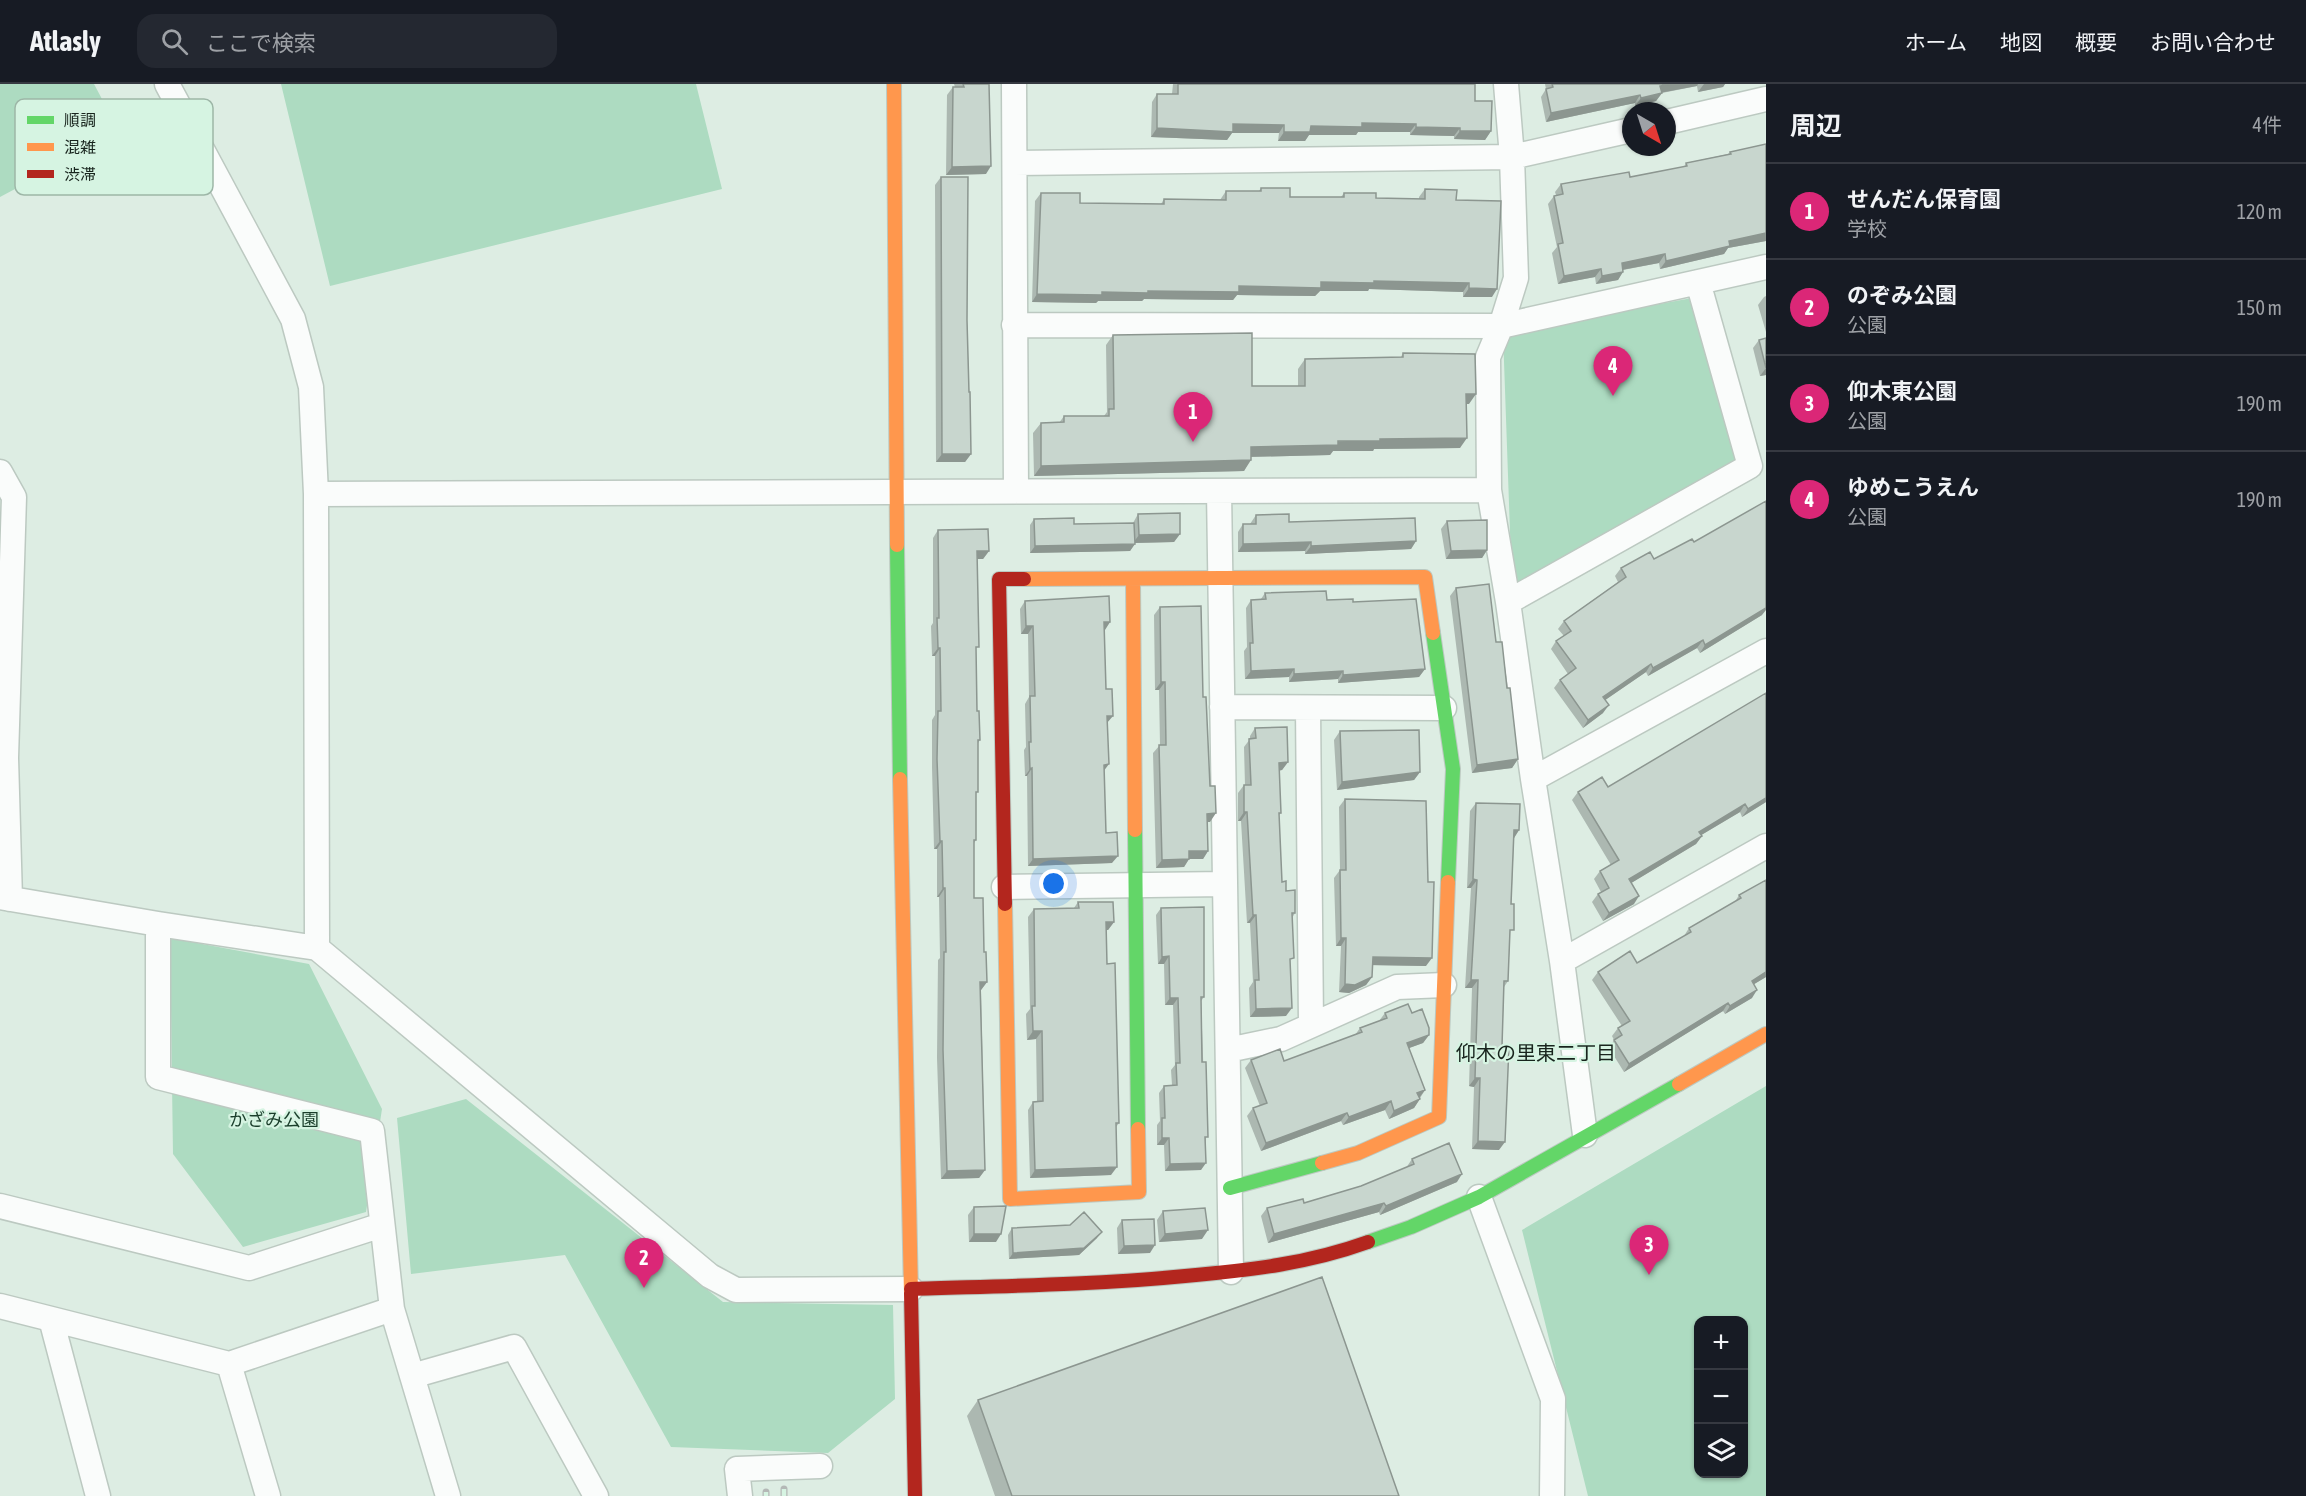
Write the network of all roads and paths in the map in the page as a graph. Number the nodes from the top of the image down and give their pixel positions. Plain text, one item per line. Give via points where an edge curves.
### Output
1 (167, 84) edge
2 (894, 84) edge
3 (1014, 84) edge
4 (1506, 84) edge
5 (175, 99) edge
6 (1766, 99) edge
7 (1676, 120) edge
8 (1622, 132) edge
9 (1512, 157) junction
10 (1015, 163) junction
11 (213, 170) edge
12 (1766, 267) edge
13 (1698, 282) junction
14 (1014, 325) junction
15 (1501, 326) junction
16 (0, 472) edge
17 (1489, 489) junction
18 (1016, 491) junction
19 (1219, 491) junction
20 (898, 492) junction
21 (316, 494) junction
22 (7, 499) edge
23 (1220, 578) junction
24 (1133, 579) junction
25 (1508, 602) junction
26 (1766, 651) edge
27 (1222, 707) junction
28 (1308, 708) junction
29 (1444, 708) junction
30 (1533, 779) junction
31 (1766, 846) edge
32 (1225, 884) junction
33 (1136, 885) junction
34 (1004, 887) junction
35 (5, 898) edge
36 (158, 924) junction
37 (317, 948) junction
38 (1562, 961) junction
39 (1444, 984) junction
40 (1311, 1024) junction
41 (1766, 1034) edge
42 (1228, 1050) junction
43 (1585, 1136) junction
44 (1230, 1188) junction
45 (1479, 1197) junction
46 (0, 1206) edge
47 (382, 1225) junction
48 (1231, 1272) junction
49 (911, 1289) junction
50 (0, 1306) edge
51 (392, 1309) junction
52 (51, 1319) junction
53 (229, 1364) junction
54 (412, 1376) junction
55 (820, 1466) dead end
56 (98, 1496) edge
57 (268, 1496) edge
58 (448, 1496) edge
59 (596, 1496) edge
60 (740, 1496) edge
61 (915, 1496) edge
62 (1552, 1496) edge

1 - 5 street
2 - 20 street
3 - 10 street
4 - 9 street
6 - 7 street
8 - 9 street
9 - 10 street
9 - 15 street via 1516,278
10 - 14 street
11 - 21 street via 293,320 311,387
12 - 13 street
13 - 15 street
13 - 25 street via 1750,466
14 - 15 street
14 - 18 street
15 - 17 street via 1488,357
16 - 22 street
17 - 19 street
17 - 25 street
18 - 19 street
18 - 20 street
19 - 23 street
20 - 21 street
20 - 49 street via 897,615
21 - 37 street
22 - 35 street
23 - 24 street
23 - 27 street
23 - 29 street via 1425,577
24 - 33 street
24 - 34 street via 999,579
25 - 30 street
26 - 30 street
27 - 28 street
27 - 32 street
28 - 29 street
28 - 40 street
29 - 39 street via 1453,769
30 - 38 street
31 - 38 street
32 - 33 street
32 - 42 street
33 - 34 street
33 - 34 street via 1139,1192 1010,1198
35 - 36 street
36 - 37 street
36 - 47 street via 158,1077 372,1131
37 - 49 street via 710,1276 736,1290
38 - 43 street
39 - 40 street via 1397,987
39 - 44 street via 1438,1117 1358,1153
40 - 42 street via 1281,1039
41 - 43 street
42 - 44 street
43 - 45 street
44 - 48 street
45 - 48 street via 1340,1252 1264,1269
45 - 62 street via 1553,1399
46 - 47 street via 249,1268
47 - 51 street
48 - 49 street via 1114,1283
49 - 61 street
50 - 52 street
51 - 53 street
51 - 54 street
52 - 53 street
52 - 56 street
53 - 57 street
54 - 58 street
54 - 59 street via 514,1347
55 - 60 street via 737,1469

